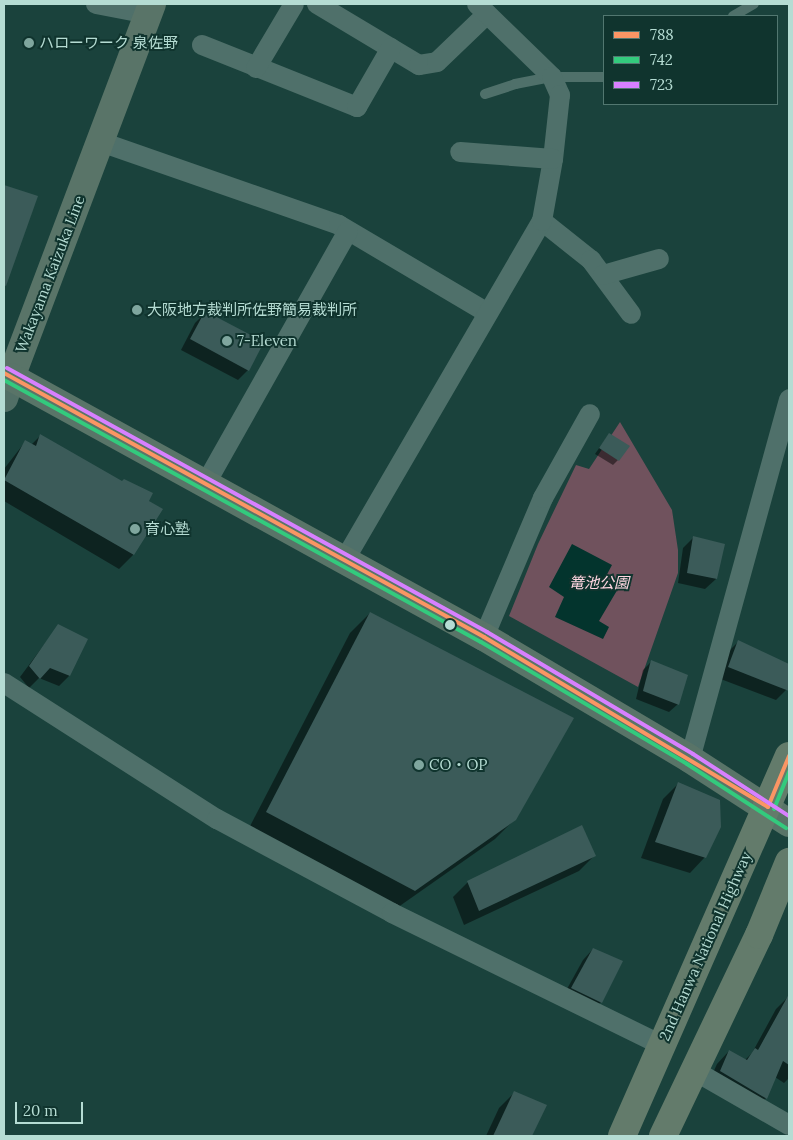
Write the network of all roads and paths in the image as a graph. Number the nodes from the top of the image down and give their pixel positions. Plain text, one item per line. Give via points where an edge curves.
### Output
1 (96, 4) edge
2 (294, 4) edge
3 (317, 4) edge
4 (754, 4) edge
5 (150, 9) edge
6 (482, 9) edge
7 (735, 15) edge
8 (202, 45) dead end
9 (392, 48) junction
10 (256, 68) junction
11 (552, 77) junction
12 (603, 77) edge
13 (484, 94) dead end
14 (101, 142) junction
15 (460, 152) dead end
16 (553, 159) junction
17 (542, 221) junction
18 (348, 231) junction
19 (659, 259) dead end
20 (603, 276) junction
21 (486, 312) junction
22 (631, 314) dead end
23 (6, 383) edge
24 (789, 400) edge
25 (590, 414) dead end
26 (206, 483) junction
27 (344, 561) junction
28 (484, 637) junction
29 (4, 683) edge
30 (789, 756) edge
31 (690, 759) junction
32 (779, 815) edge
33 (789, 862) edge
34 (661, 1045) junction
35 (695, 1071) junction
36 (789, 1125) edge
37 (622, 1136) edge
38 (663, 1136) edge

1 - 5 street
2 - 10 street
3 - 9 street
4 - 7 lane
5 - 14 main road, Wakayama Kaizuka Line
6 - 9 street via 437,62 419,65
6 - 11 street
8 - 10 street
9 - 10 street via 357,107
11 - 12 lane
11 - 13 lane
11 - 16 street via 560,95
14 - 18 street
14 - 23 main road, Wakayama Kaizuka Line
15 - 16 street
16 - 17 street
17 - 20 street via 591,260
17 - 21 street
18 - 21 street
18 - 26 street
19 - 20 street
20 - 22 street
21 - 27 street
23 - 26 main road, Wakayama Kaizuka Line
24 - 31 street
25 - 28 street via 543,498
26 - 27 main road, Wakayama Kaizuka Line
27 - 28 main road, Wakayama Kaizuka Line
28 - 31 main road, Wakayama Kaizuka Line
29 - 34 street via 216,820 392,913
30 - 32 highway, 2nd Hanwa National Highway
31 - 32 main road, Wakayama Kaizuka Line
32 - 34 highway, 2nd Hanwa National Highway
33 - 35 highway via 760,935
34 - 37 highway, 2nd Hanwa National Highway
35 - 36 street
35 - 38 highway

